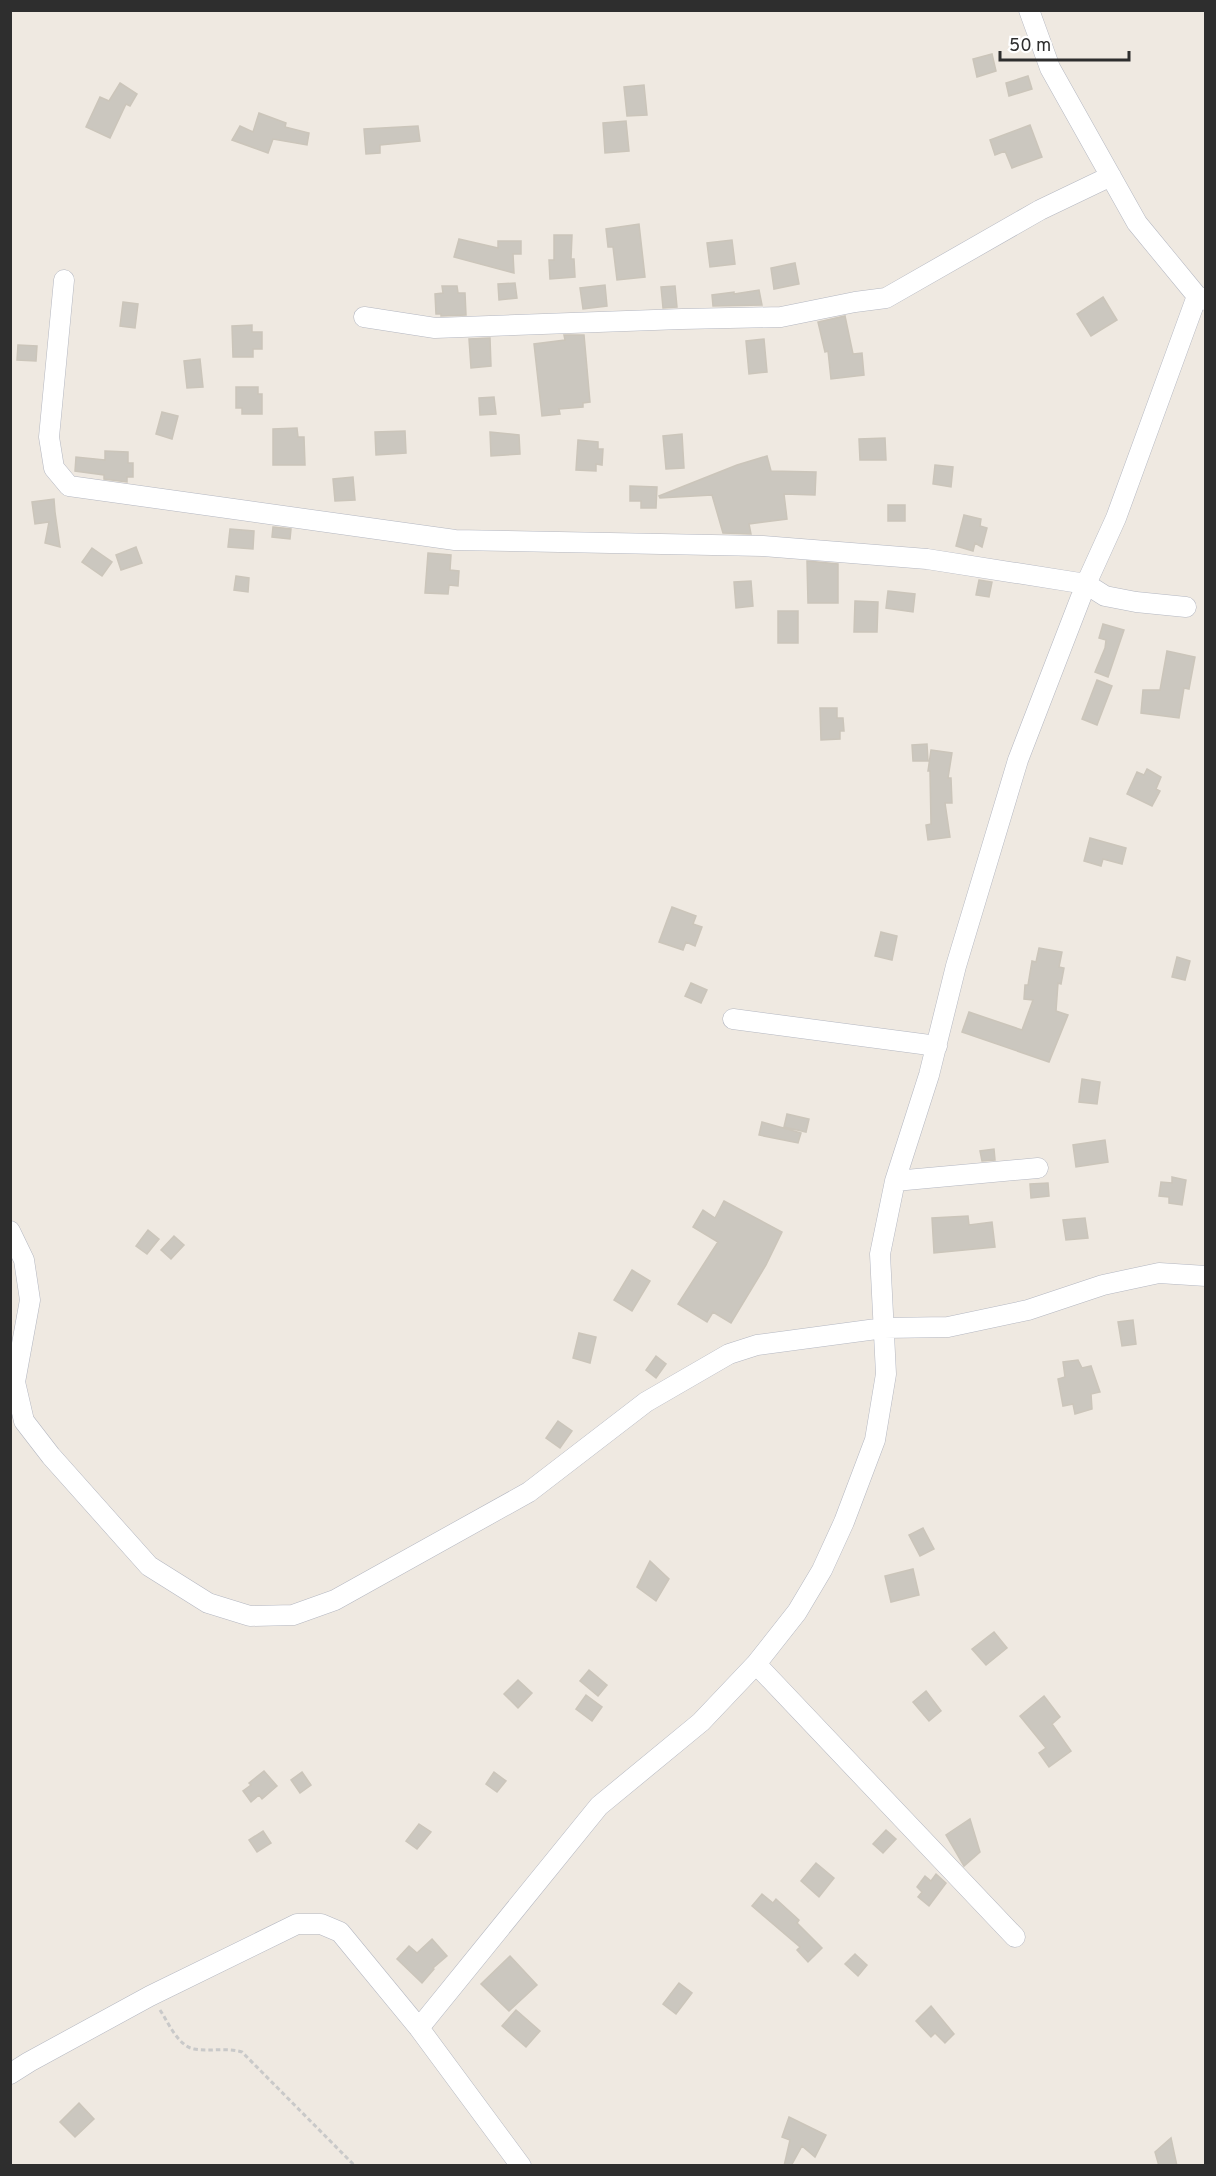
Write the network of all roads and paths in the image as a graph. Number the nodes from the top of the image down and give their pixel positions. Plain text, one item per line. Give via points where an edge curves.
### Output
1 (1029, 10) edge
2 (1111, 176) junction
3 (64, 280) dead end
4 (1202, 298) edge
5 (364, 316) dead end
6 (1086, 584) junction
7 (1186, 607) dead end
8 (733, 1019) dead end
9 (937, 1046) junction
10 (1038, 1168) dead end
11 (895, 1181) junction
12 (10, 1231) edge
13 (1206, 1276) edge
14 (884, 1328) junction
15 (756, 1665) junction
16 (1015, 1936) dead end
17 (150, 1996) junction
18 (418, 2028) junction
19 (10, 2074) edge
20 (355, 2166) edge
21 (521, 2166) edge

1 - 2 street via 1050,68
2 - 4 street via 1137,223
2 - 5 street via 1040,210 886,298 781,317 435,328
3 - 6 street via 50,437 54,468 69,486 455,540 763,546 927,559
4 - 6 street
6 - 7 street via 1105,596
6 - 9 street via 1018,760 956,966
8 - 9 street
9 - 11 street
10 - 11 street
11 - 14 street via 880,1254
12 - 14 street via 24,1260 30,1300 15,1382 24,1421 149,1566 208,1603 250,1616 293,1615 335,1600 530,1492 646,1402 729,1354 757,1345
13 - 14 street via 1159,1273 948,1328
14 - 15 street via 886,1374 875,1440 822,1570 797,1612
15 - 16 street
15 - 18 street via 701,1722 599,1806
17 - 18 street via 297,1924 321,1924 340,1932
17 - 19 street
17 - 20 path via 180,2041 193,2049 242,2052
18 - 21 street

